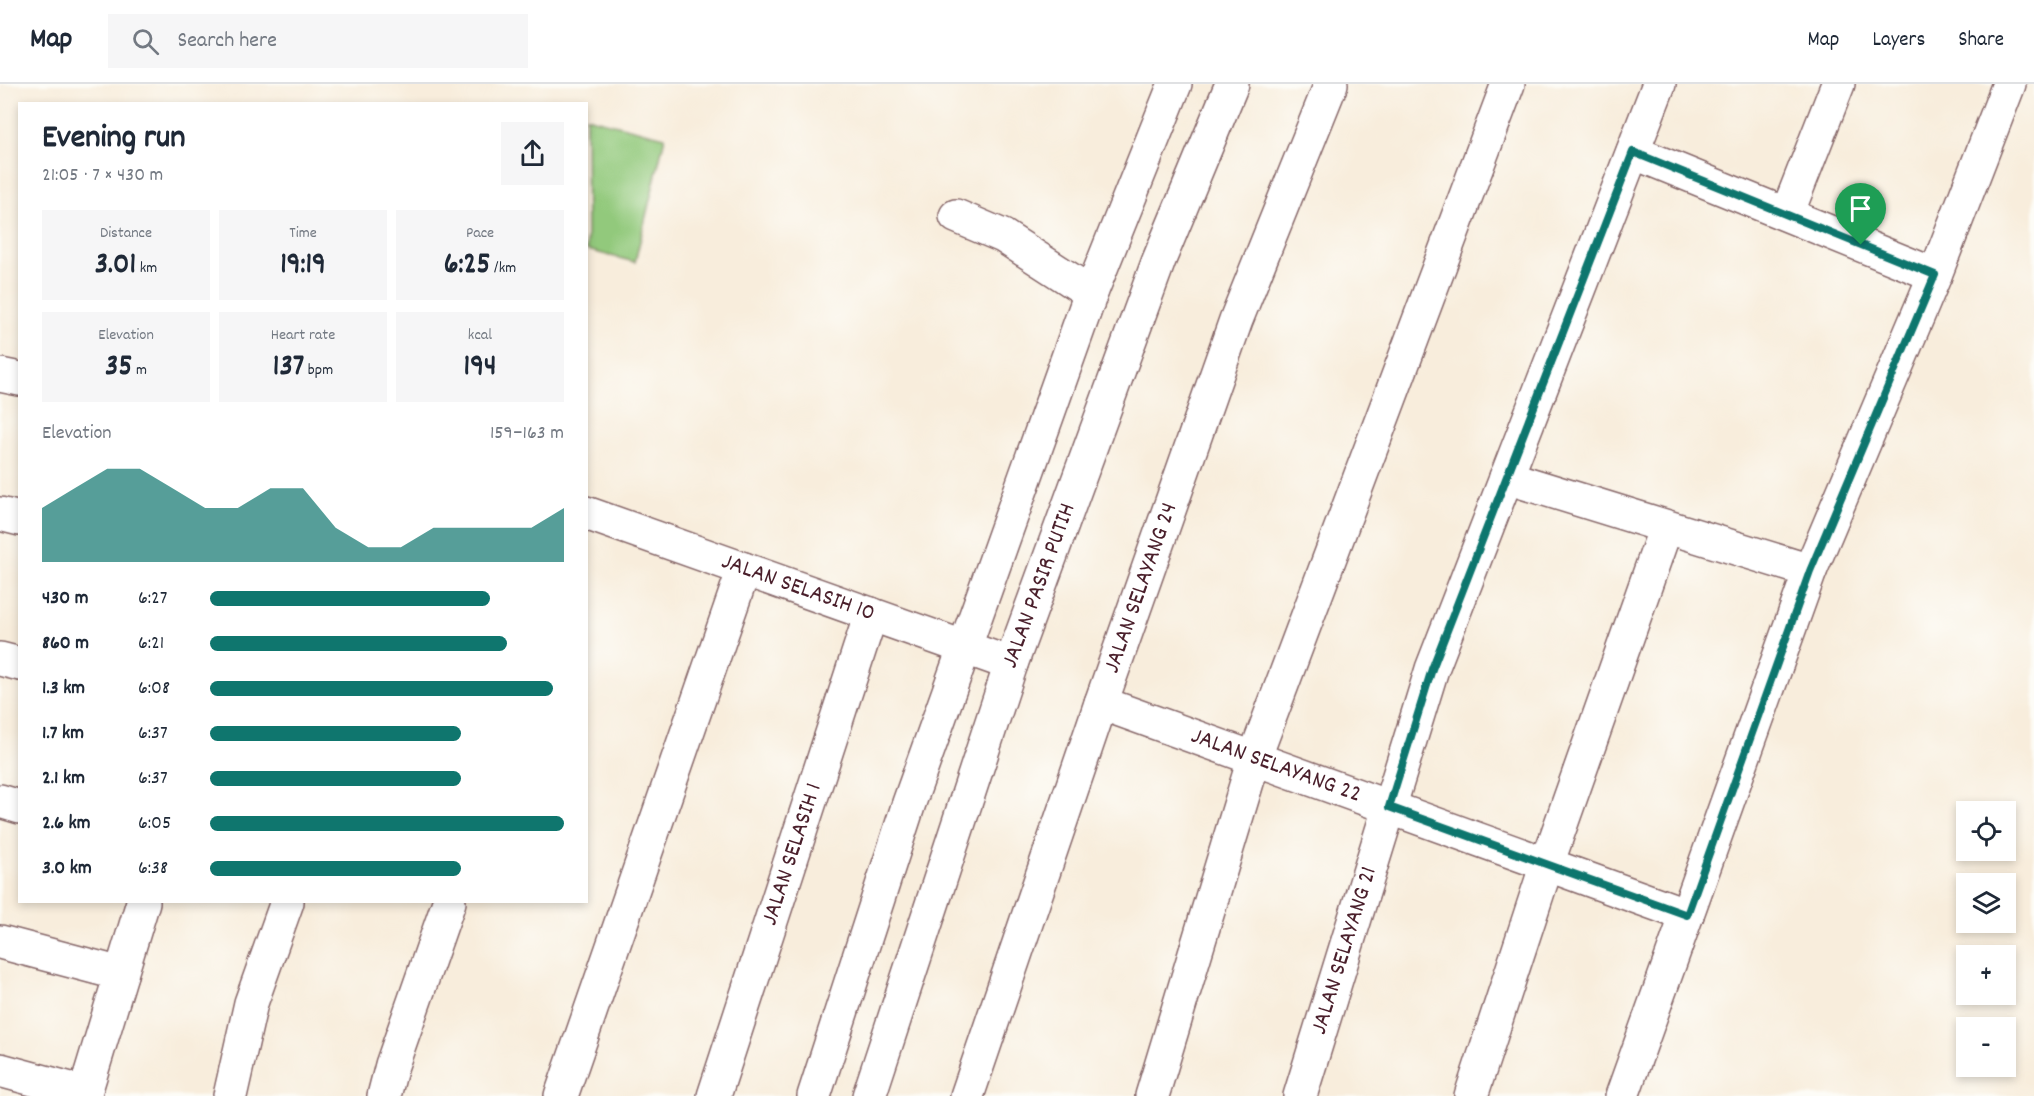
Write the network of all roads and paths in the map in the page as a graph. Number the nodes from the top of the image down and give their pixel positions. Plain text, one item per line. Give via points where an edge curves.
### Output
1 (1175, 84) edge
2 (1232, 84) edge
3 (1331, 84) edge
4 (1508, 84) edge
5 (1659, 84) edge
6 (1838, 84) edge
7 (2009, 84) edge
8 (1633, 152) junction
9 (1787, 214) junction
10 (956, 216) dead end
11 (1935, 275) junction
12 (1091, 293) junction
13 (0, 375) edge
14 (18, 379) edge
15 (1506, 477) junction
16 (0, 514) edge
17 (588, 514) edge
18 (18, 518) edge
19 (1666, 527) junction
20 (744, 569) junction
21 (1810, 571) junction
22 (871, 614) junction
23 (966, 648) junction
24 (0, 658) edge
25 (18, 663) edge
26 (1011, 664) junction
27 (1101, 704) junction
28 (1254, 759) junction
29 (0, 801) edge
30 (18, 806) edge
31 (1389, 807) junction
32 (1547, 864) junction
33 (143, 903) edge
34 (287, 903) edge
35 (449, 903) edge
36 (1687, 915) junction
37 (0, 942) edge
38 (121, 974) junction
39 (0, 1070) edge
40 (85, 1095) edge
41 (230, 1096) edge
42 (384, 1096) edge
43 (561, 1096) edge
44 (714, 1096) edge
45 (814, 1096) edge
46 (870, 1096) edge
47 (967, 1096) edge
48 (1152, 1096) edge
49 (1300, 1096) edge
50 (1471, 1096) edge
51 (1622, 1096) edge

1 - 12 street, JALAN PASIR PUTIH
2 - 26 street, JALAN PASIR PUTIH via 1159,260
3 - 27 street, JALAN SELAYANG 24 via 1236,320
4 - 28 street
5 - 8 street, JALAN SELAYANG 21
6 - 9 street
7 - 11 street
8 - 9 street
8 - 15 street, JALAN SELAYANG 21
9 - 11 street
10 - 12 street via 1003,237
11 - 21 street
12 - 23 street, JALAN PASIR PUTIH
13 - 14 street
15 - 19 street
15 - 31 street, JALAN SELAYANG 21 via 1432,669
16 - 18 street
17 - 20 street, JALAN SELASIH 10
19 - 21 street
19 - 32 street
20 - 22 street, JALAN SELASIH 10
20 - 43 street
21 - 36 street
22 - 23 street, JALAN SELASIH 10
22 - 44 street, JALAN SELASIH 1
23 - 26 street, JALAN SELASIH 10
23 - 45 street, JALAN PASIR PUTIH via 909,803
24 - 25 street
26 - 46 street, JALAN PASIR PUTIH
27 - 28 street, JALAN SELAYANG 22
27 - 47 street, JALAN SELAYANG 24
28 - 31 street, JALAN SELAYANG 22
28 - 48 street
29 - 30 street
31 - 32 street, JALAN SELAYANG 22
31 - 49 street, JALAN SELAYANG 21
32 - 36 street, JALAN SELAYANG 22
32 - 50 street
33 - 38 street
34 - 41 street via 251,1004
35 - 42 street
36 - 51 street
37 - 38 street
38 - 40 street
39 - 40 street

